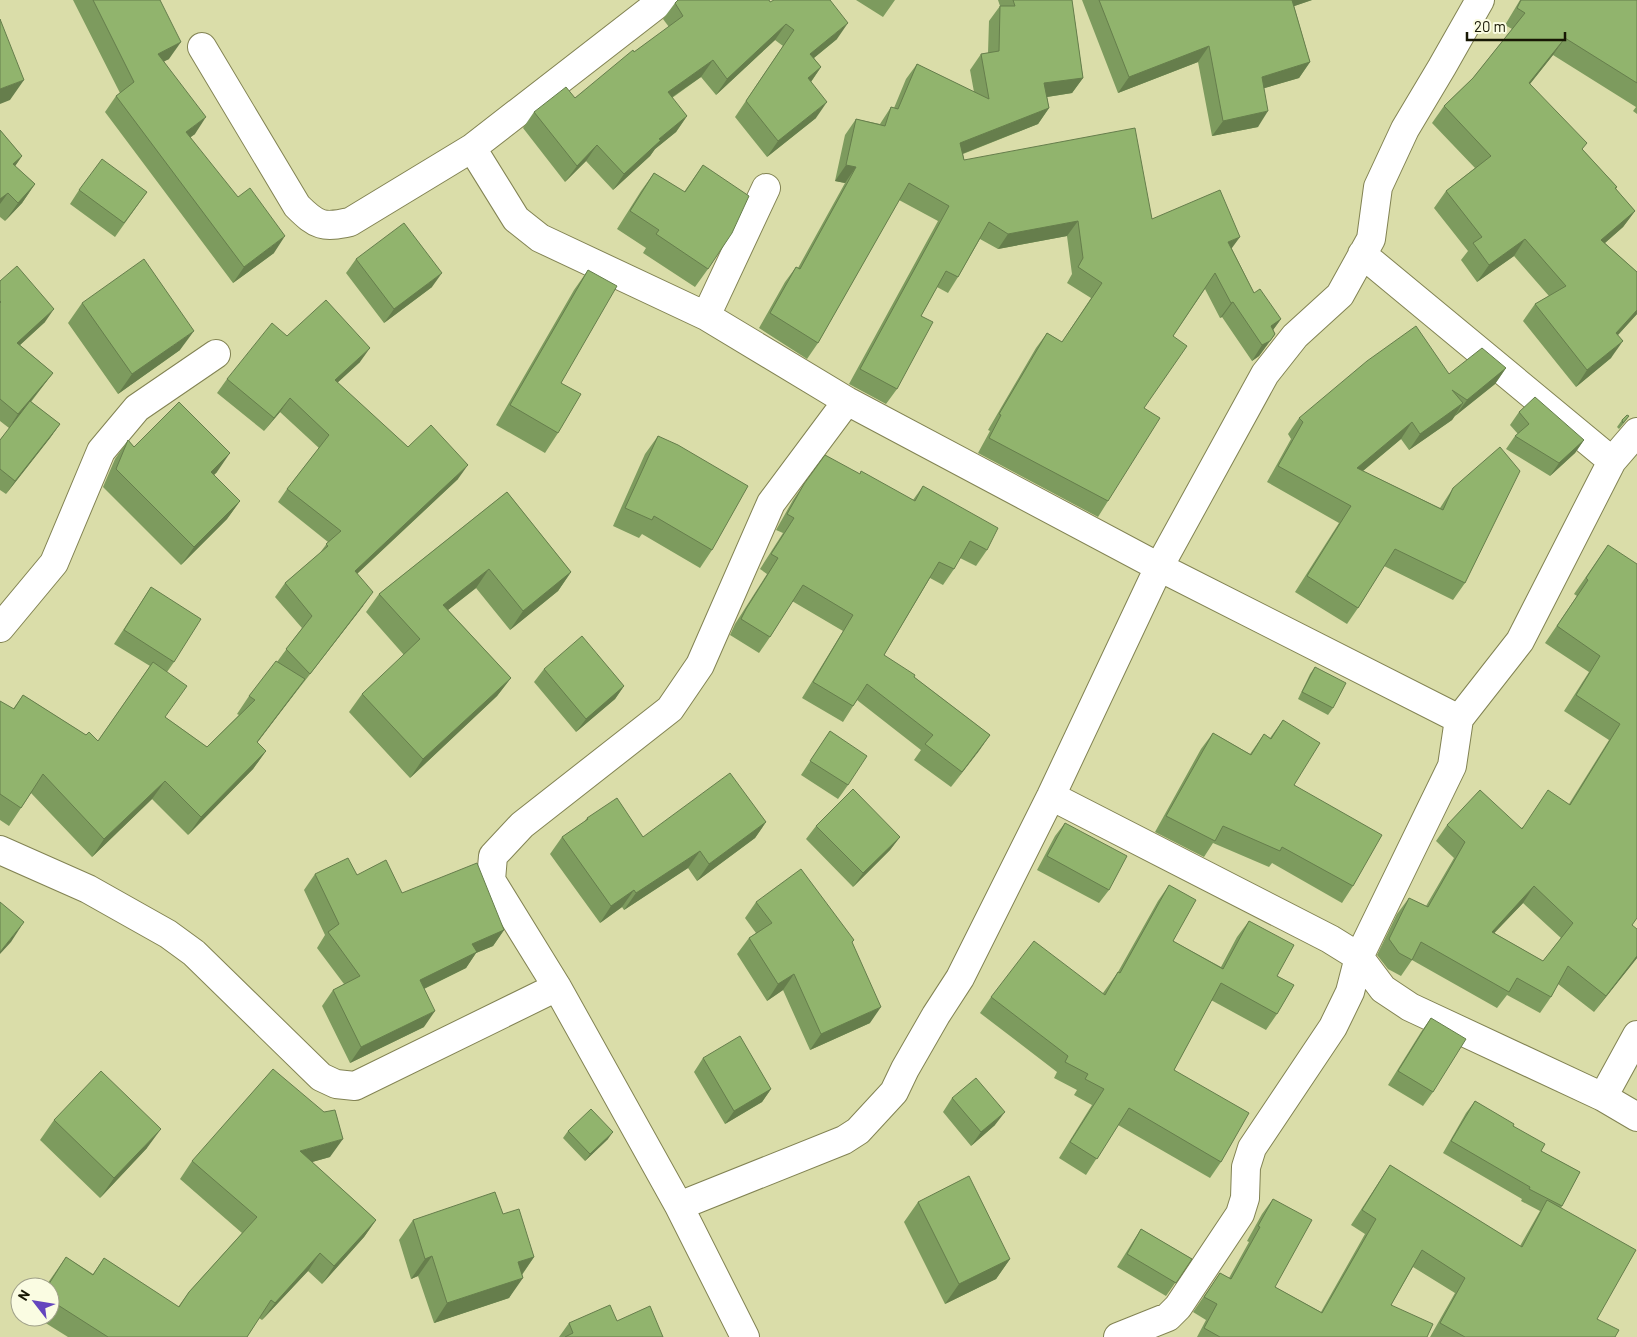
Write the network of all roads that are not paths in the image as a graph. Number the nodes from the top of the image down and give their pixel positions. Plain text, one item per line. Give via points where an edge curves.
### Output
1 (663, 0) edge
2 (1480, 0) edge
3 (202, 47) dead end
4 (472, 148) junction
5 (766, 188) dead end
6 (1362, 254) junction
7 (706, 316) junction
8 (216, 354) dead end
9 (847, 401) junction
10 (1637, 432) edge
11 (1612, 461) junction
12 (1160, 567) junction
13 (0, 628) edge
14 (1459, 719) junction
15 (1051, 796) junction
16 (0, 850) edge
17 (1359, 957) junction
18 (557, 987) junction
19 (1637, 1035) edge
20 (1604, 1097) junction
21 (1637, 1117) edge
22 (679, 1206) junction
23 (1169, 1327) edge
24 (745, 1337) edge
25 (1118, 1337) edge

1 - 4 street
2 - 6 street via 1405,129 1378,187 1370,239
3 - 4 street via 297,206 311,220 331,226 350,222
4 - 7 street via 516,219 540,238
5 - 7 street
6 - 11 street
6 - 12 street via 1340,295 1295,336 1265,374
7 - 9 street
8 - 13 street via 137,408 101,450 54,563
9 - 12 street
9 - 18 street via 771,503 700,665 670,709 522,825 493,856 491,880
10 - 11 street
11 - 14 street via 1520,641
12 - 14 street
12 - 15 street
14 - 17 street via 1452,766
15 - 17 street via 1330,939
15 - 22 street via 960,978 927,1030 894,1092 858,1131 844,1140
16 - 18 street via 88,888 168,934 194,953 321,1077 336,1084 355,1086
17 - 20 street via 1383,989 1410,1007
17 - 23 street via 1350,992 1333,1027 1252,1148 1246,1167 1240,1214 1178,1307
18 - 22 street
19 - 20 street
20 - 21 street
22 - 24 street
23 - 25 street

